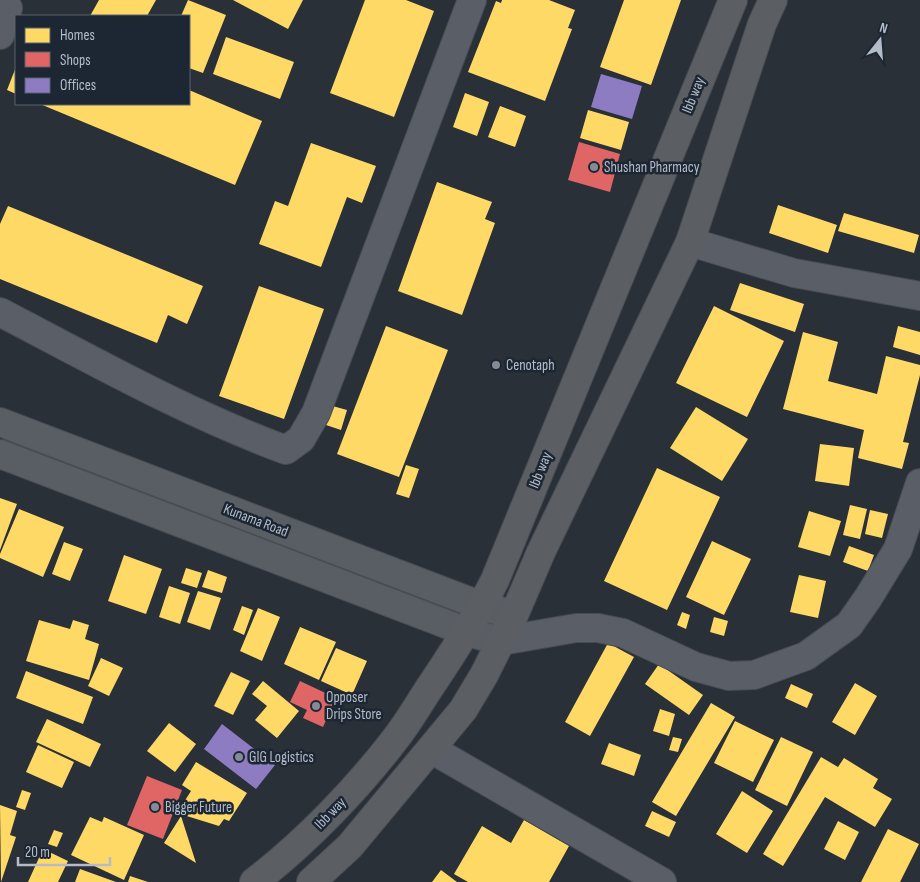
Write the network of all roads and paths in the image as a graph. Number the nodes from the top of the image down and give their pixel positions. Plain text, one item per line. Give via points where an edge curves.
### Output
1 (2, 0) edge
2 (472, 0) edge
3 (733, 0) edge
4 (773, 0) edge
5 (0, 35) edge
6 (690, 242) junction
7 (920, 296) edge
8 (0, 312) edge
9 (0, 422) edge
10 (0, 454) edge
11 (920, 483) edge
12 (482, 606) junction
13 (514, 615) junction
14 (576, 628) junction
15 (467, 632) junction
16 (502, 641) junction
17 (431, 749) junction
18 (254, 882) edge
19 (311, 882) edge
20 (662, 882) edge

1 - 5 street via 8,8
2 - 8 street via 316,413 301,439 286,450 185,408
3 - 12 highway, Ibb way
4 - 6 highway via 762,24
6 - 7 street via 794,273
6 - 13 highway
9 - 12 main road, Kunama Road
10 - 15 main road, Kunama Road
11 - 14 street via 898,549 868,598 848,625 806,656 754,675 729,676 696,666 623,633
12 - 13 main road, Kunama Road
12 - 15 highway, Ibb way
13 - 14 street
13 - 16 highway
14 - 16 street
15 - 16 main road, Kunama Road
15 - 18 highway, Ibb way via 396,738 360,781 324,820
16 - 17 highway via 463,710
17 - 19 highway via 350,846
17 - 20 street

